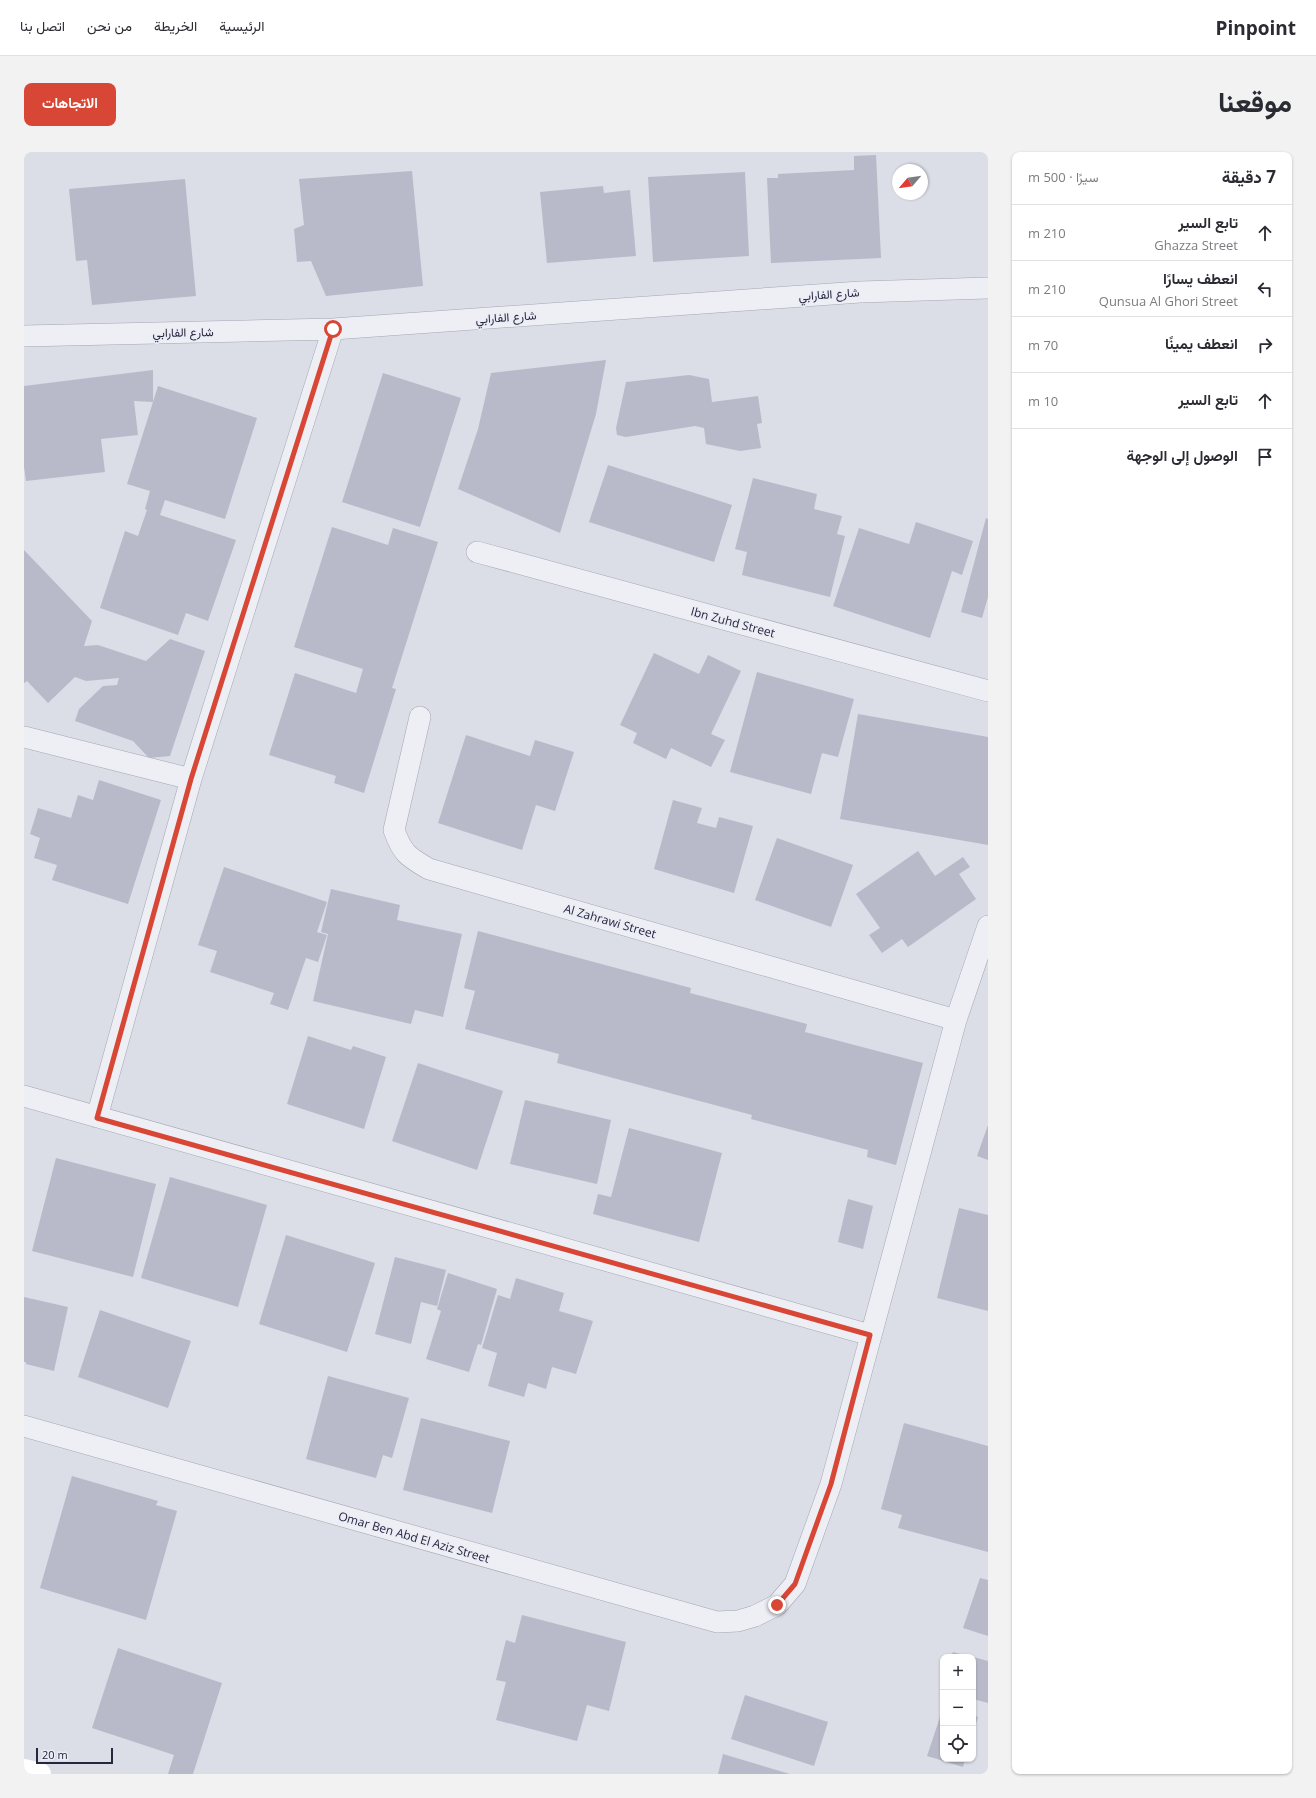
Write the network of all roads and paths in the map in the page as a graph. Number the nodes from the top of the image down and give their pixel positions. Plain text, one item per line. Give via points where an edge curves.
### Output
1 (988, 288) edge
2 (333, 329) junction
3 (24, 336) edge
4 (477, 552) dead end
5 (988, 691) edge
6 (420, 717) dead end
7 (24, 737) edge
8 (191, 779) junction
9 (988, 926) edge
10 (956, 1020) junction
11 (24, 1096) edge
12 (97, 1118) junction
13 (870, 1335) junction
14 (24, 1426) edge
15 (24, 1770) edge
16 (40, 1774) edge

1 - 2 street, شارع الفارابي via 860,292
2 - 3 street, شارع الفارابي
2 - 8 street
4 - 5 street, Ibn Zuhd Street
6 - 10 street, Al Zahrawi Street via 394,830 400,847 411,859 429,869
7 - 8 street
8 - 12 street
9 - 10 street
10 - 13 street
11 - 12 street
12 - 13 street
13 - 14 street, Omar Ben Abd El Aziz Street via 831,1484 795,1584 777,1605 738,1621 717,1622
15 - 16 main road

